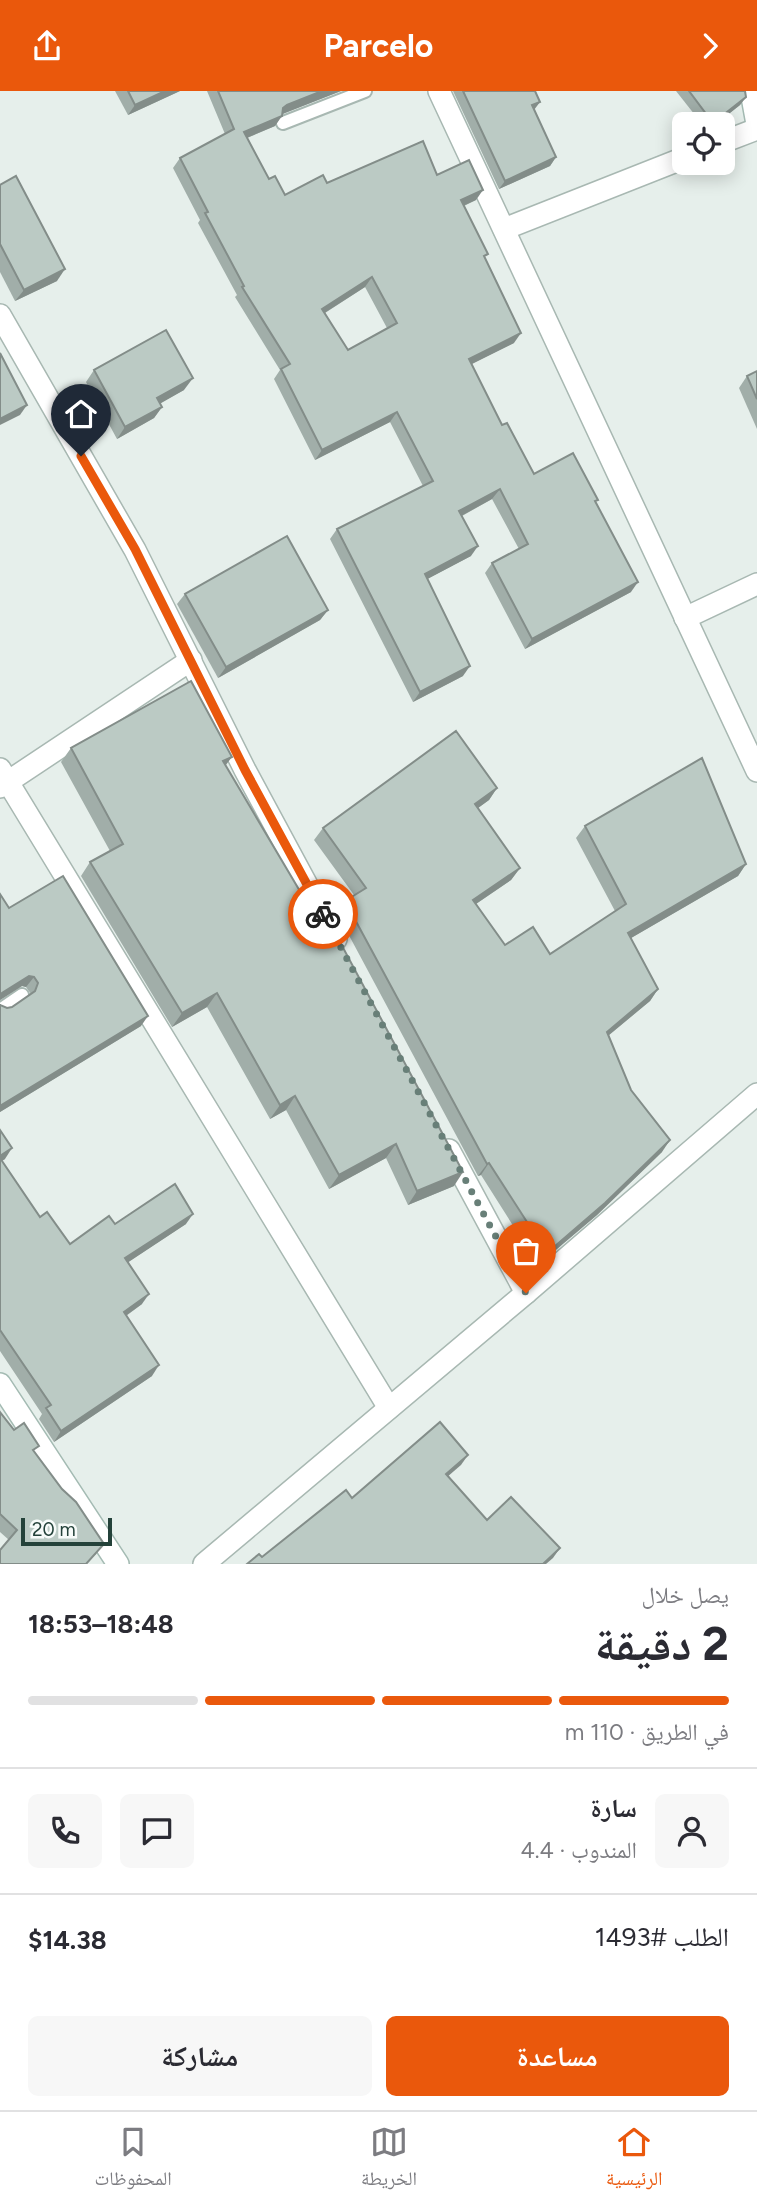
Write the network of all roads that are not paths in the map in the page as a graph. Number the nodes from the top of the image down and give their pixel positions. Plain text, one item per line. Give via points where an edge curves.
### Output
1 (365, 91) edge
2 (439, 91) edge
3 (751, 91) edge
4 (283, 123) edge
5 (757, 127) edge
6 (735, 137) edge
7 (672, 162) edge
8 (504, 229) junction
9 (0, 315) edge
10 (757, 584) edge
11 (685, 618) junction
12 (191, 660) junction
13 (757, 771) edge
14 (3, 779) edge
15 (343, 952) edge
16 (22, 995) edge
17 (0, 1010) edge
18 (757, 1094) edge
19 (441, 1135) edge
20 (526, 1293) junction
21 (0, 1384) edge
22 (389, 1408) junction
23 (118, 1564) edge
24 (204, 1564) edge

1 - 4 lane
2 - 8 street
3 - 5 street
5 - 6 street
7 - 8 street
8 - 11 street
9 - 12 street via 135,549
10 - 11 street
11 - 13 street
12 - 14 street
12 - 15 street
14 - 22 street
16 - 17 lane
18 - 20 street
19 - 20 street
20 - 22 street
21 - 23 street
22 - 24 street

